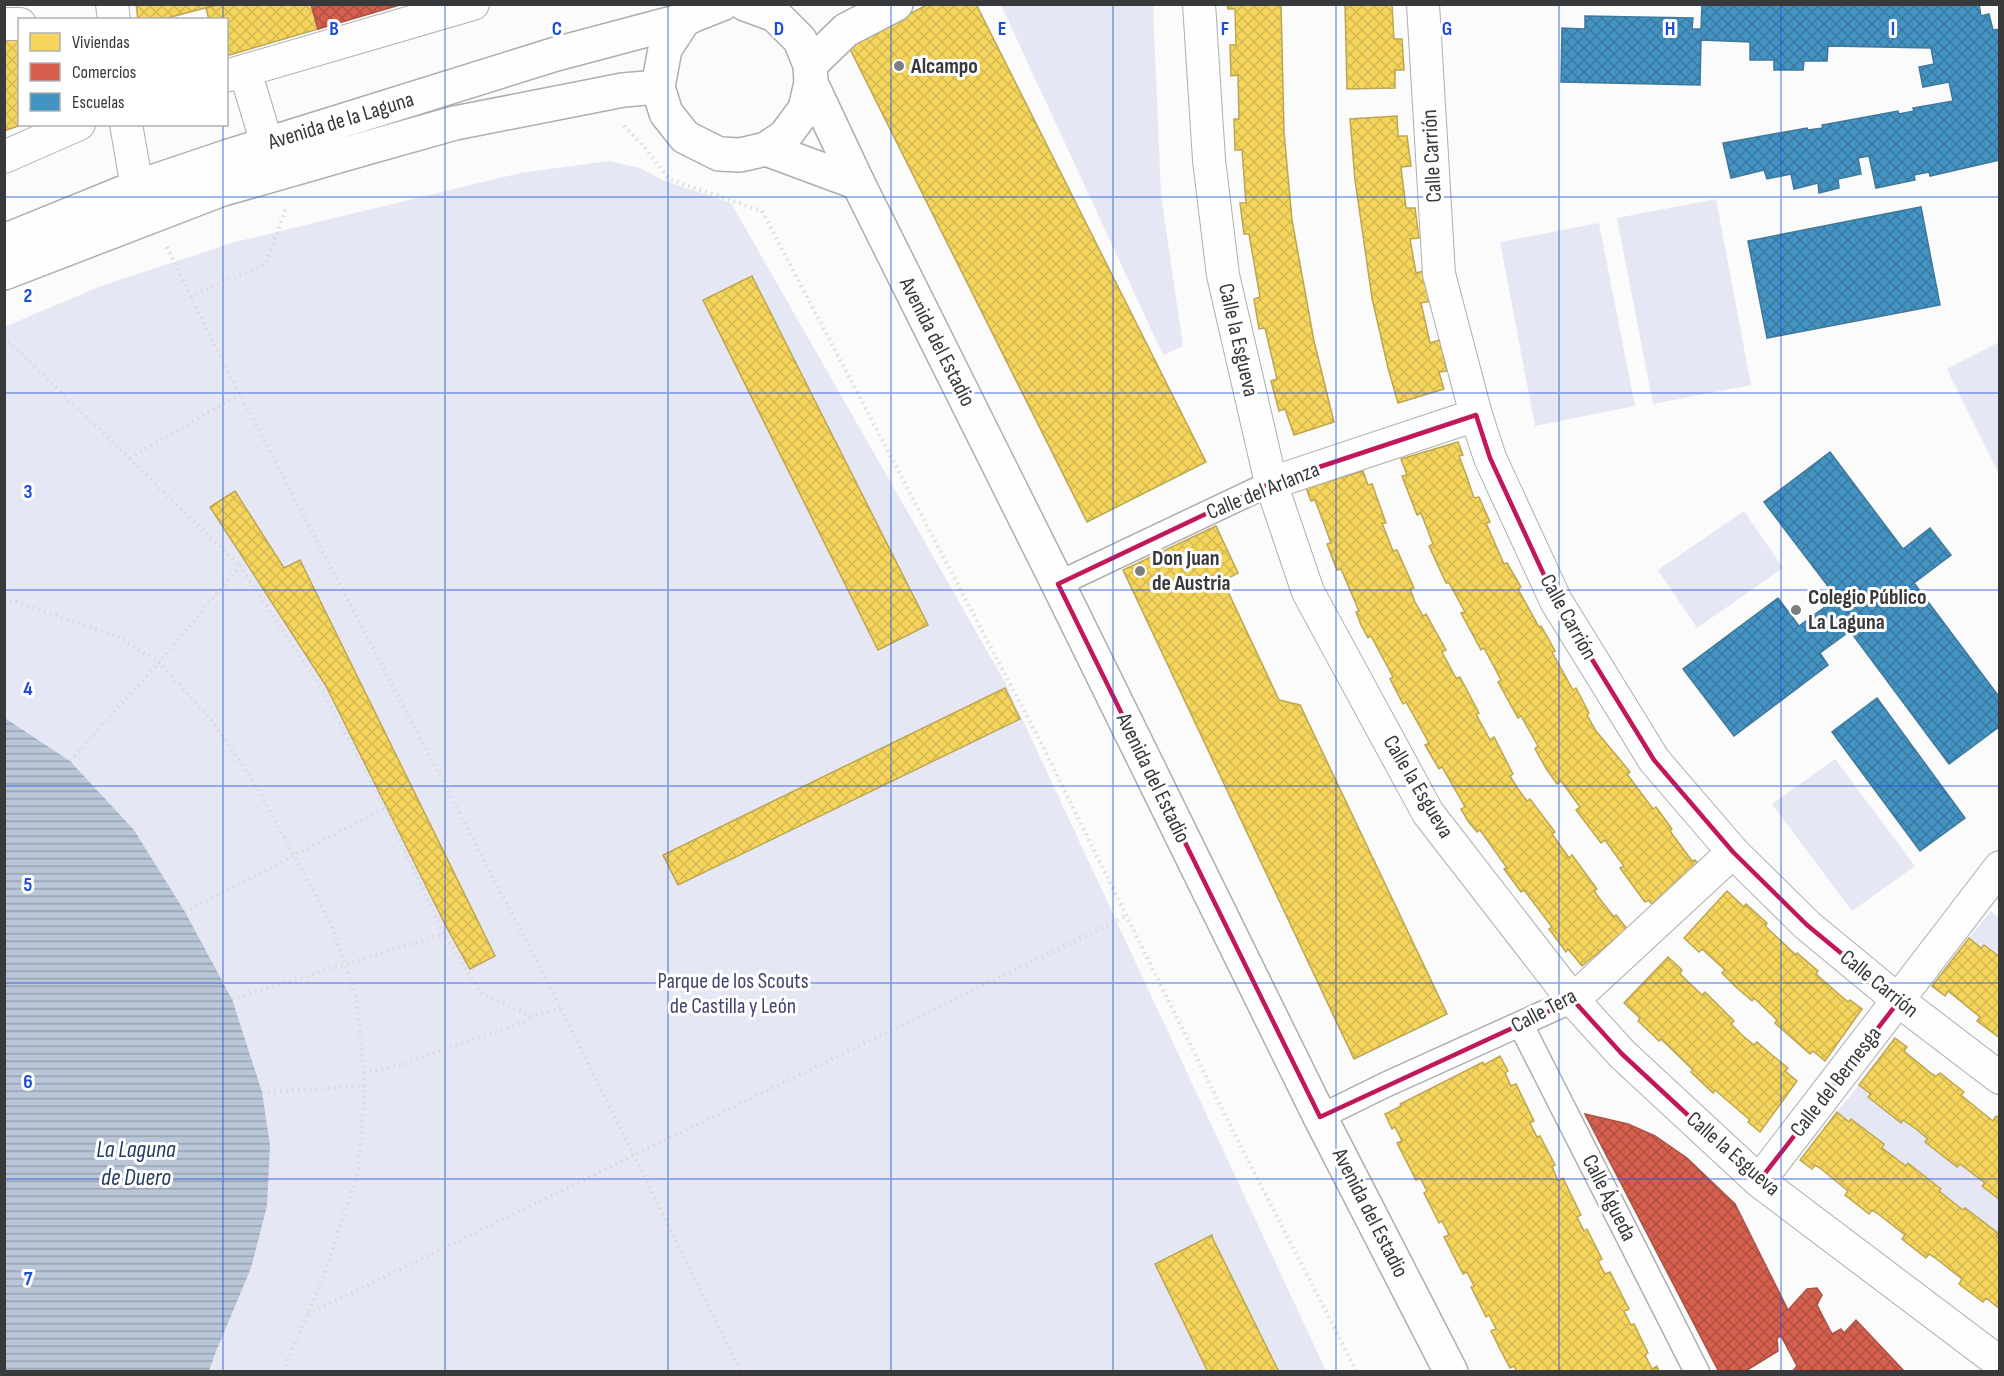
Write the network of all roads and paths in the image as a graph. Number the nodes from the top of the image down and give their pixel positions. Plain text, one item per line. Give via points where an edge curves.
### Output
1 (473, 4) edge
2 (722, 4) edge
3 (745, 4) edge
4 (896, 4) edge
5 (1199, 4) edge
6 (1424, 4) edge
7 (849, 17) edge
8 (684, 20) junction
9 (236, 73) edge
10 (810, 74) junction
11 (658, 87) junction
12 (616, 125) dead end
13 (74, 126) edge
14 (126, 126) edge
15 (267, 144) junction
16 (766, 149) junction
17 (4, 157) edge
18 (858, 183) junction
19 (137, 187) junction
20 (285, 201) dead end
21 (162, 238) dead end
22 (4, 241) edge
23 (4, 273) edge
24 (191, 298) junction
25 (4, 337) edge
26 (240, 394) junction
27 (1476, 415) junction
28 (130, 458) junction
29 (1271, 483) junction
30 (240, 566) junction
31 (1058, 584) junction
32 (4, 600) edge
33 (159, 662) junction
34 (70, 761) dead end
35 (385, 808) junction
36 (1733, 852) junction
37 (294, 854) junction
38 (2000, 867) edge
39 (185, 912) dead end
40 (1126, 916) junction
41 (444, 934) junction
42 (345, 966) junction
43 (232, 999) dead end
44 (1573, 1000) junction
45 (1899, 1001) junction
46 (561, 1008) junction
47 (532, 1016) junction
48 (1521, 1025) junction
49 (364, 1073) junction
50 (2000, 1078) edge
51 (365, 1086) junction
52 (262, 1092) dead end
53 (1320, 1117) junction
54 (634, 1157) junction
55 (1760, 1180) junction
56 (308, 1314) junction
57 (2000, 1363) edge
58 (284, 1371) edge
59 (741, 1371) edge
60 (1357, 1371) edge
61 (1450, 1371) edge
62 (1697, 1371) edge

1 - 9 street
2 - 8 street, Avenida de la Laguna
3 - 10 street, Avenida del Estadio via 776,15 800,40
4 - 7 street
5 - 29 street, Calle la Esgueva via 1209,160 1223,275
6 - 27 street, Calle Carrión via 1439,274
7 - 10 street
8 - 11 street via 665,49
8 - 15 street, Avenida de la Laguna via 556,54
9 - 15 street
10 - 16 street via 805,109 785,136
10 - 18 street, Avenida del Estadio
11 - 16 street via 666,113 685,137 719,154 740,156
11 - 23 street, Avenida de la Laguna via 571,99 455,123 220,190
12 - 40 path via 626,127 669,179 762,212 1041,742
13 - 17 street
14 - 19 street
15 - 19 street, Avenida de la Laguna
16 - 18 street
18 - 31 street, Avenida del Estadio
19 - 22 street, Avenida de la Laguna
20 - 24 path via 286,208 266,263 207,287
21 - 24 path
24 - 26 path
25 - 28 path
26 - 28 path
26 - 46 path
27 - 29 street, Calle del Arlanza
27 - 36 street, Calle Carrión via 1490,458 1556,601 1653,760
28 - 30 path
29 - 31 street, Calle del Arlanza
29 - 44 street, Calle la Esgueva via 1308,592 1428,813
30 - 33 path
30 - 35 path via 322,689
31 - 53 street, Avenida del Estadio
32 - 33 path via 117,636
33 - 34 path
33 - 37 path via 212,722 257,787
35 - 37 path
35 - 41 path
36 - 44 street, Calle Tera
36 - 45 street, Calle Carrión via 1807,925
37 - 39 path
37 - 42 path via 331,924
38 - 45 street, Calle del Bernesga
40 - 54 path
40 - 60 path
41 - 42 path
41 - 47 path via 481,993
42 - 43 path
42 - 49 path via 356,997
44 - 48 street, Calle Tera
44 - 55 street, Calle la Esgueva via 1622,1054
45 - 50 street, Calle Carrión
45 - 55 street, Calle del Bernesga
46 - 47 path
46 - 54 path
47 - 49 path via 406,1063
48 - 53 street, Calle Tera
48 - 62 street, Calle Águeda
49 - 51 path
51 - 52 path
51 - 56 path via 358,1172
53 - 61 street, Avenida del Estadio
54 - 56 path
54 - 59 path
55 - 57 street, Calle la Esgueva
56 - 58 path

